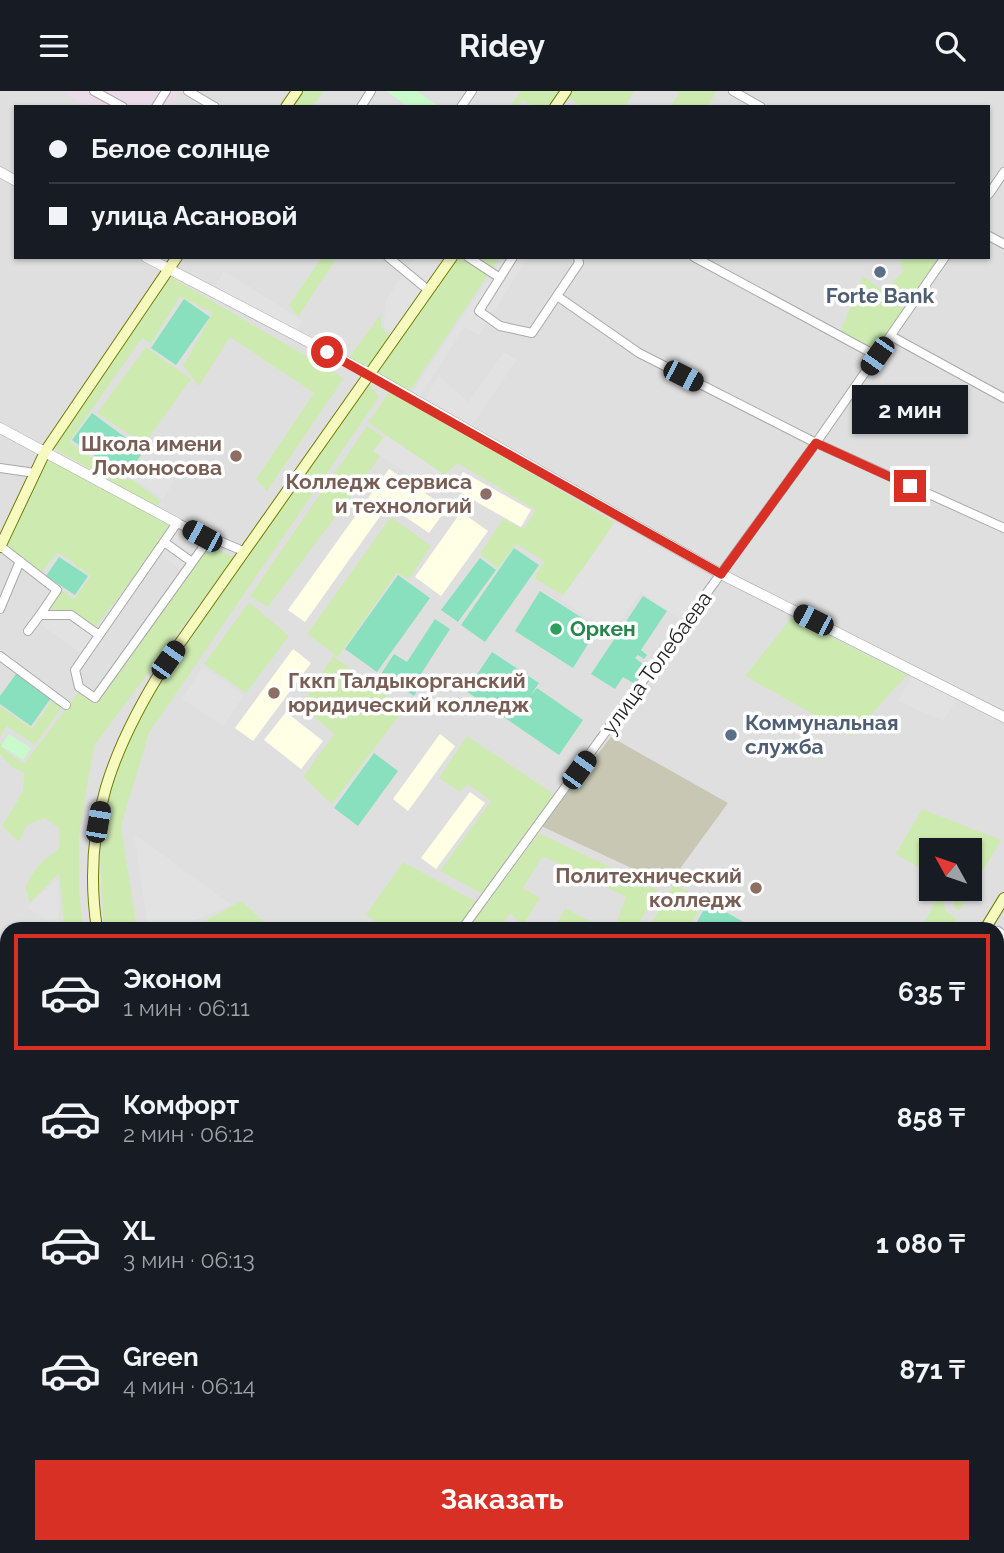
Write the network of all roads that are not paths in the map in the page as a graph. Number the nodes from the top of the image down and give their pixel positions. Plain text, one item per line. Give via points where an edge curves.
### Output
1 (94, 91) edge
2 (188, 91) edge
3 (733, 91) edge
4 (118, 105) edge
5 (212, 105) edge
6 (758, 105) edge
7 (1004, 172) edge
8 (990, 193) edge
9 (149, 259) edge
10 (176, 259) edge
11 (390, 259) edge
12 (451, 259) edge
13 (471, 259) edge
14 (512, 259) edge
15 (578, 259) edge
16 (698, 259) edge
17 (944, 259) edge
18 (168, 271) junction
19 (500, 278) junction
20 (428, 290) junction
21 (557, 296) junction
22 (891, 336) junction
23 (877, 356) junction
24 (368, 373) junction
25 (1004, 398) edge
26 (0, 428) edge
27 (816, 443) junction
28 (46, 450) junction
29 (0, 468) edge
30 (35, 473) junction
31 (177, 523) junction
32 (1004, 528) edge
33 (209, 538) junction
34 (164, 543) junction
35 (0, 547) edge
36 (243, 551) junction
37 (20, 561) junction
38 (192, 562) junction
39 (721, 574) junction
40 (0, 609) edge
41 (40, 615) junction
42 (28, 631) dead end
43 (99, 635) junction
44 (0, 656) edge
45 (66, 705) dead end
46 (1004, 717) edge
47 (1004, 898) edge
48 (96, 922) edge
49 (467, 922) edge
50 (994, 922) edge

1 - 4 street
2 - 5 street
3 - 6 street
7 - 8 street
9 - 18 street
10 - 18 main road
11 - 20 street
12 - 20 main road
13 - 19 street
14 - 19 street
15 - 21 street
16 - 23 street
17 - 22 street, улица Толебаева
18 - 24 street
18 - 28 main road
19 - 21 street via 479,311 500,326 532,333
20 - 24 main road
21 - 27 street via 639,353
22 - 23 street, улица Толебаева
22 - 25 street
23 - 27 street, улица Толебаева
24 - 36 main road
24 - 39 street
26 - 28 street
27 - 32 street
27 - 39 street, улица Толебаева
28 - 30 main road
28 - 31 street
29 - 30 street
30 - 35 main road
31 - 33 street
31 - 34 street
33 - 36 street
33 - 38 street
34 - 38 street
34 - 43 street
35 - 37 street
36 - 48 main road via 148,690 112,761 94,844
37 - 40 street
37 - 41 street via 57,590
38 - 43 street via 95,698 79,687 75,670
39 - 46 street
39 - 49 street, улица Толебаева
41 - 42 street
41 - 43 street via 71,615
44 - 45 street
47 - 50 main road

